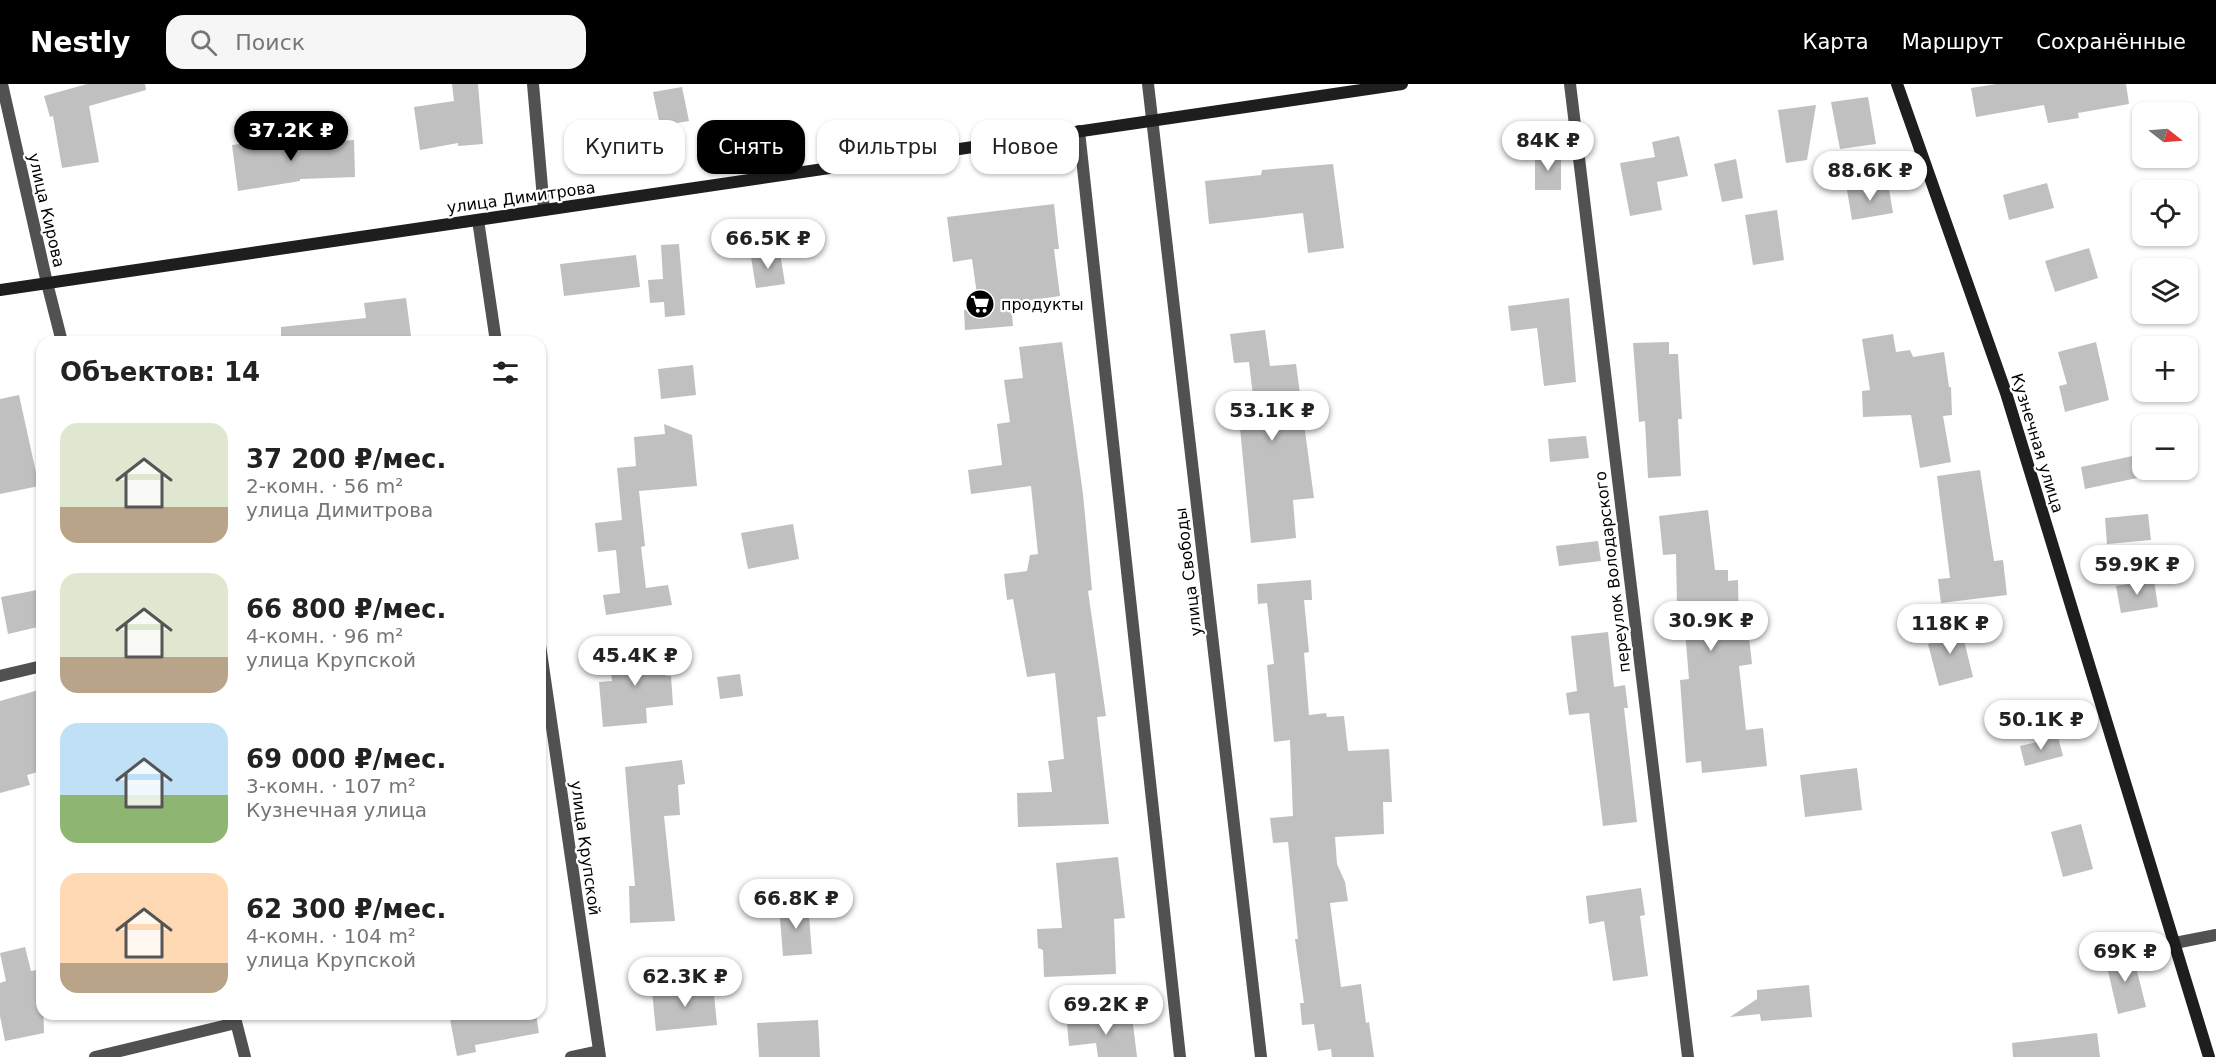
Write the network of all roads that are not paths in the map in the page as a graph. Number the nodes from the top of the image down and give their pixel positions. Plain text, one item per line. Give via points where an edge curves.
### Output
1 (2, 84) edge
2 (533, 84) edge
3 (1148, 84) edge
4 (1402, 84) edge
5 (1570, 84) edge
6 (1898, 84) edge
7 (1152, 121) junction
8 (1079, 131) joint
9 (971, 147) edge
10 (544, 210) junction
11 (478, 219) junction
12 (47, 283) junction
13 (0, 290) edge
14 (60, 336) edge
15 (495, 336) edge
16 (36, 667) edge
17 (0, 676) edge
18 (546, 686) edge
19 (2216, 936) edge
20 (2175, 943) junction
21 (228, 1020) edge
22 (236, 1020) edge
23 (600, 1054) edge
24 (95, 1057) edge
25 (245, 1057) edge
26 (572, 1057) edge
27 (1180, 1057) edge
28 (1261, 1057) edge
29 (1688, 1057) edge
30 (2209, 1057) edge

1 - 12 street, улица Кирова
2 - 10 street
3 - 7 street, улица Свободы
4 - 7 main road, улица Димитрова
5 - 29 street, переулок Володарского
6 - 20 main road, Кузнечная улица via 2006,393
7 - 8 main road, улица Димитрова
7 - 28 street, улица Свободы
8 - 27 street
9 - 10 main road, улица Димитрова
10 - 11 main road, улица Димитрова
11 - 12 main road, улица Димитрова
11 - 15 street
12 - 13 main road, улица Димитрова
12 - 14 street, улица Кирова
16 - 17 street
18 - 23 street, улица Крупской
19 - 20 street
20 - 30 main road, Кузнечная улица
21 - 24 street
22 - 25 street
23 - 26 street

